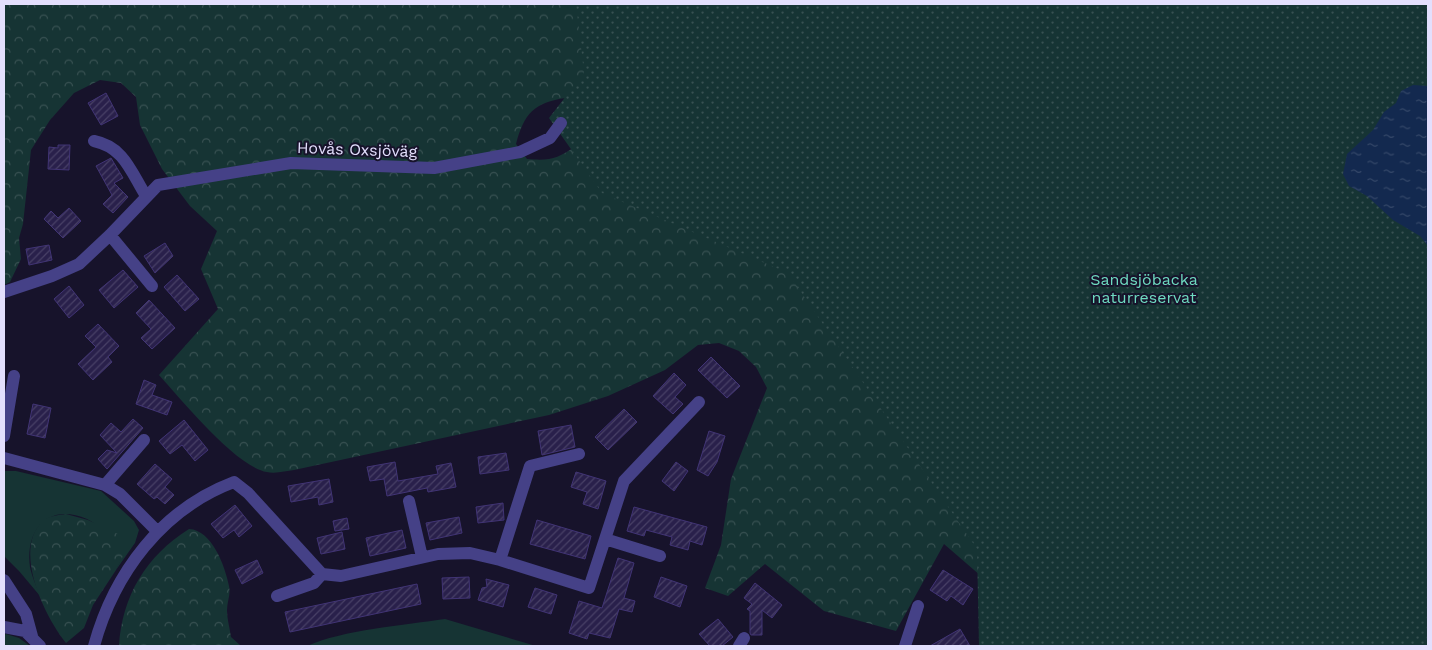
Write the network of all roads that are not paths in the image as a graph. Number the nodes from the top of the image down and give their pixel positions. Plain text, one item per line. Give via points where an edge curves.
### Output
1 (561, 123) dead end
2 (94, 141) dead end
3 (146, 196) junction
4 (110, 235) junction
5 (152, 286) dead end
6 (4, 292) edge
7 (14, 376) dead end
8 (699, 402) dead end
9 (4, 436) edge
10 (144, 440) dead end
11 (579, 454) dead end
12 (4, 458) edge
13 (105, 485) junction
14 (409, 501) dead end
15 (157, 531) junction
16 (605, 539) junction
17 (660, 556) dead end
18 (422, 557) junction
19 (500, 560) junction
20 (322, 574) junction
21 (4, 580) edge
22 (277, 596) dead end
23 (918, 606) dead end
24 (4, 626) edge
25 (36, 641) edge
26 (94, 646) edge
27 (905, 646) edge

1 - 3 street, Hovås Oxsjöväg via 550,138 520,152 434,168 291,163 158,185
2 - 3 street via 107,144 120,153
3 - 4 street, Hovås Oxsjöväg
4 - 5 street
4 - 6 street, Hovås Oxsjöväg via 78,264
7 - 9 street
8 - 16 street via 624,481
10 - 13 street
11 - 19 street via 530,466
12 - 13 street
13 - 15 street via 120,494
14 - 18 street
15 - 20 street via 212,490 234,482 248,493
15 - 26 street via 120,580
16 - 17 street
16 - 19 street via 590,588
18 - 19 street via 456,553
18 - 20 street via 341,576
20 - 22 street via 314,583
21 - 25 street via 26,614
23 - 27 street
24 - 25 street via 18,628

